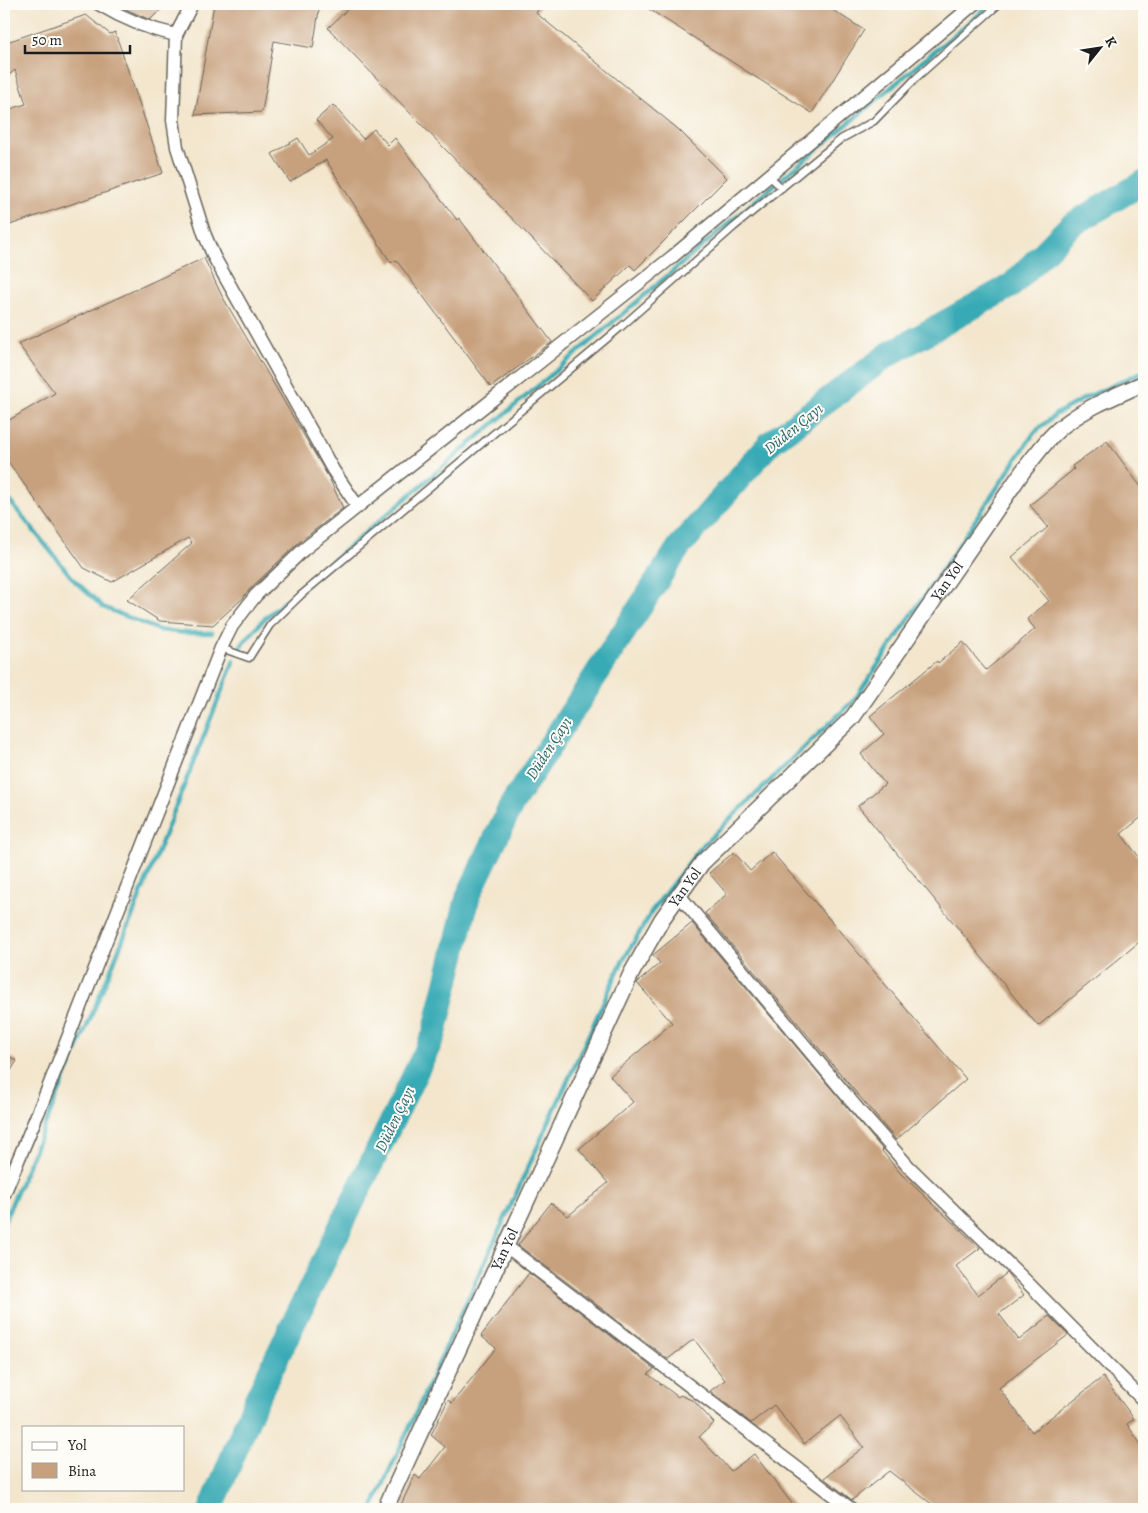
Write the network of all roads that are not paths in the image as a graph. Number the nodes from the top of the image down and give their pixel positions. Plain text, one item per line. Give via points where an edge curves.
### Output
1 (99, 4) edge
2 (192, 4) edge
3 (974, 4) edge
4 (999, 4) edge
5 (176, 36) junction
6 (770, 178) junction
7 (780, 187) junction
8 (1144, 383) edge
9 (358, 507) junction
10 (220, 648) junction
11 (679, 895) junction
12 (4, 1194) edge
13 (506, 1246) junction
14 (1144, 1402) edge
15 (385, 1509) edge
16 (851, 1509) edge

1 - 5 street via 141,26
2 - 5 street
3 - 6 street
4 - 7 lane via 916,78 874,121 841,140
5 - 9 street via 173,120 177,147 204,233 214,258 333,470
6 - 7 lane
6 - 9 street
7 - 10 lane via 621,327 302,595 270,626 249,658
8 - 11 street, Yan Yol via 1085,411 1054,433 1023,471 853,717 702,863
9 - 10 street via 303,550 256,595
10 - 12 street
11 - 13 street, Yan Yol via 631,974
11 - 14 street via 908,1166
13 - 15 street, Yan Yol
13 - 16 street

